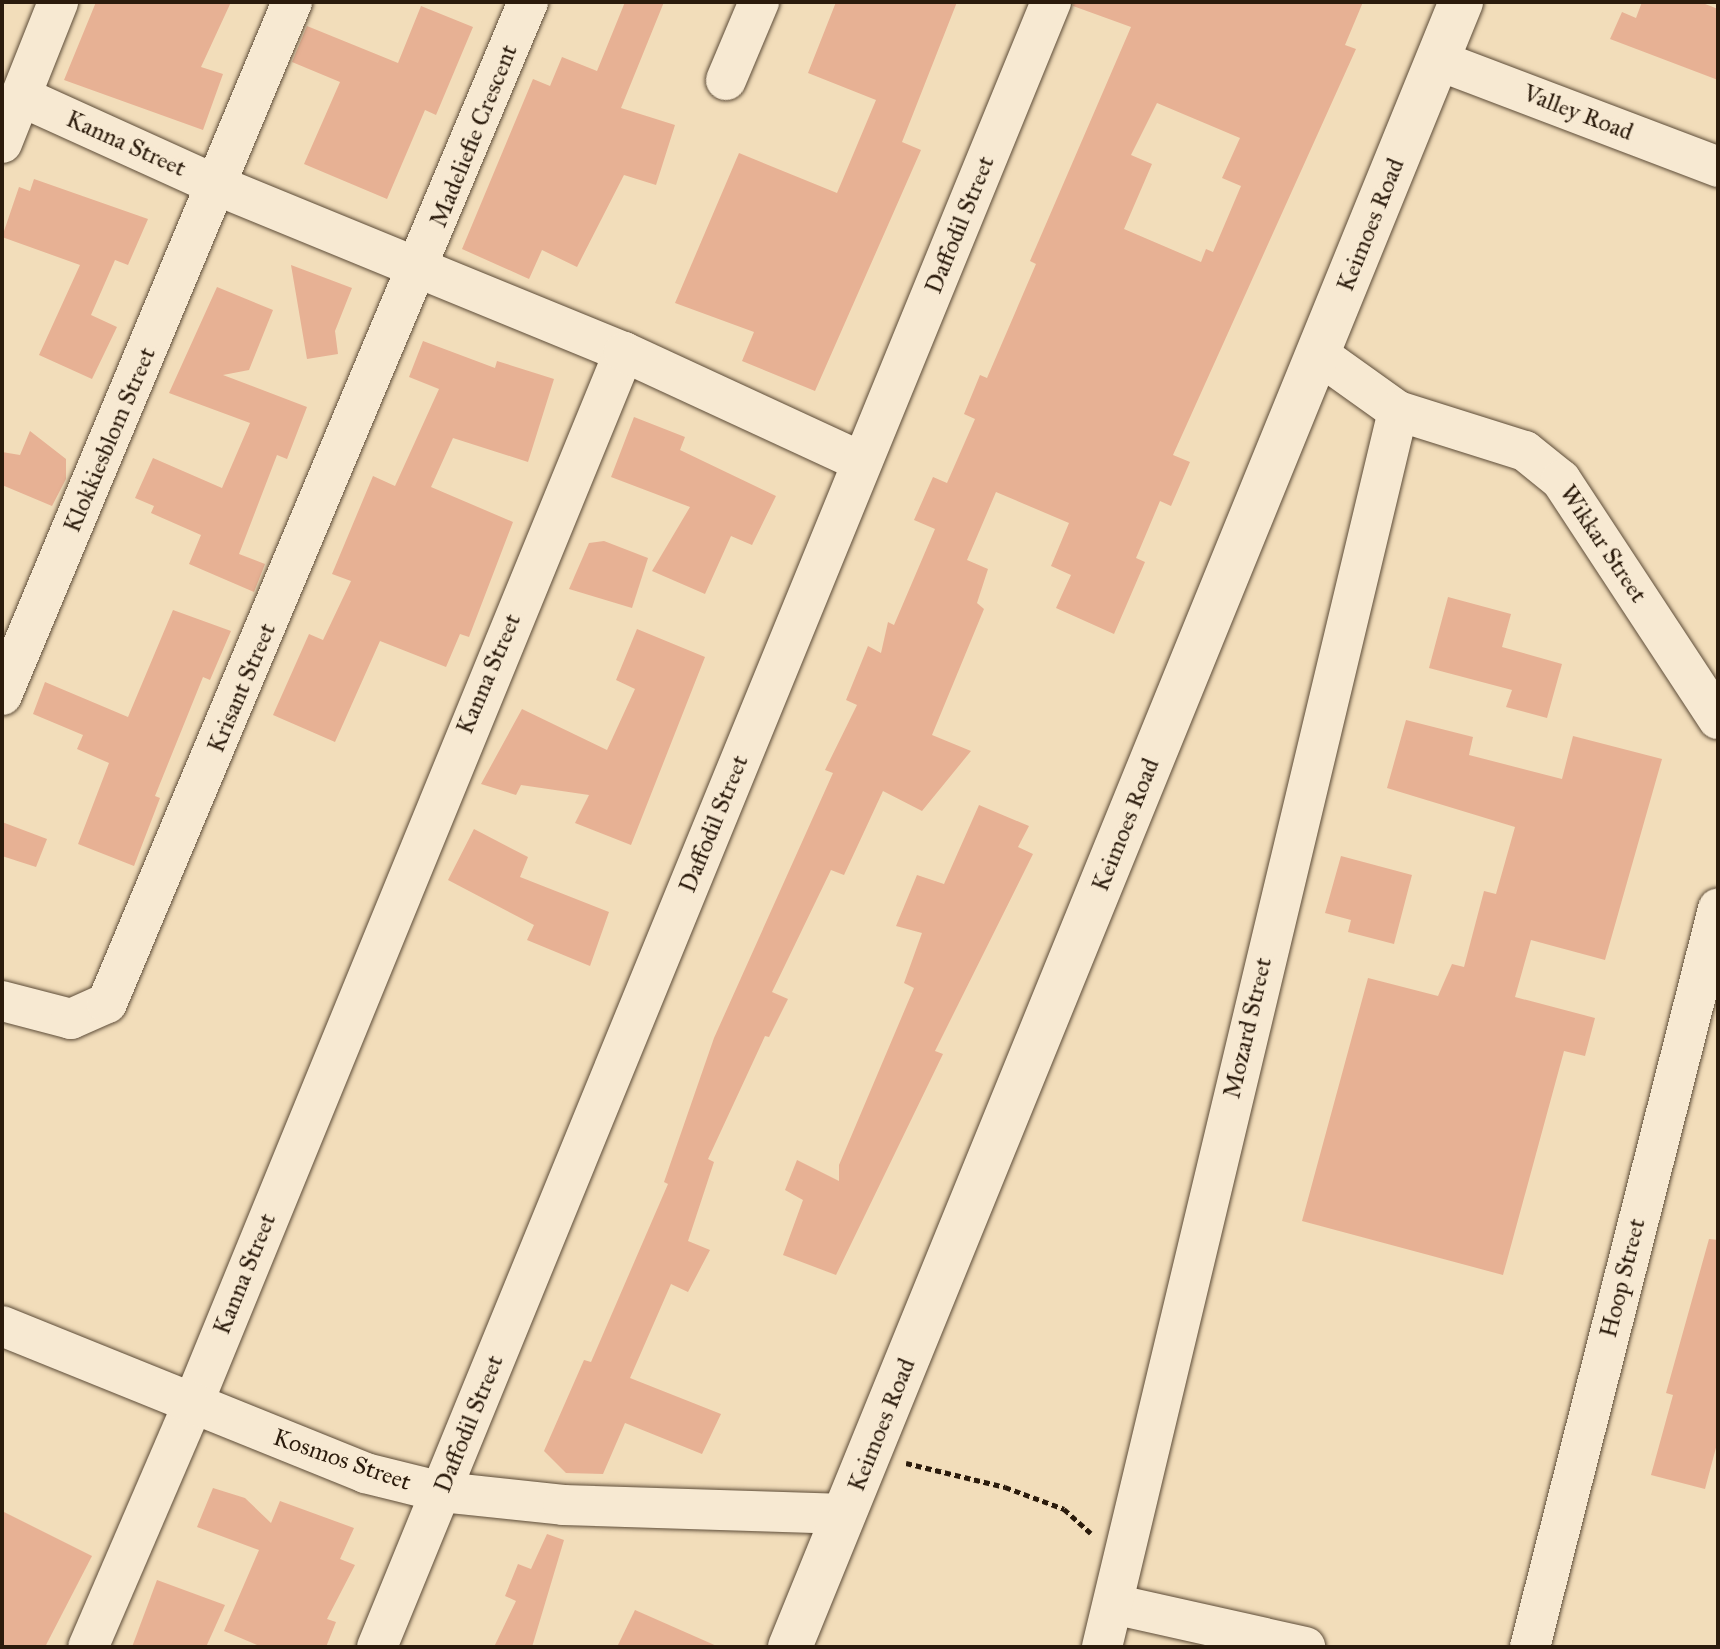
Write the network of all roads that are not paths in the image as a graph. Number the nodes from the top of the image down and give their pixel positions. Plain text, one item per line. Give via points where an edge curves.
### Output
1 (58, 2) edge
2 (292, 2) edge
3 (528, 2) edge
4 (759, 2) edge
5 (1051, 2) edge
6 (1461, 2) edge
7 (1437, 60) junction
8 (726, 80) dead end
9 (22, 97) junction
10 (2, 143) edge
11 (1718, 167) edge
12 (216, 185) junction
13 (419, 269) junction
14 (624, 352) junction
15 (1318, 354) junction
16 (1398, 411) junction
17 (862, 462) junction
18 (2, 695) edge
19 (1718, 719) edge
20 (1718, 909) edge
21 (2, 1001) edge
22 (2, 1326) edge
23 (192, 1406) junction
24 (442, 1492) junction
25 (846, 1514) junction
26 (1117, 1588) junction
27 (88, 1647) edge
28 (377, 1647) edge
29 (790, 1647) edge
30 (1102, 1647) edge
31 (1305, 1647) edge
32 (1530, 1647) edge

1 - 9 street
2 - 12 street, Klokkiesblom Street
3 - 13 street, Madeliefie Crescent
4 - 8 street
5 - 17 street, Daffodil Street
6 - 7 street, Keimoes Road
7 - 11 street, Valley Road
7 - 15 street, Keimoes Road
9 - 10 street
9 - 12 street, Kanna Street
12 - 13 street, Kanna Street
12 - 18 street, Klokkiesblom Street
13 - 14 street, Kanna Street
13 - 21 street, Krisant Street via 107,1003 71,1019
14 - 17 street
14 - 23 street, Kanna Street
15 - 16 street, Wikkar Street
15 - 25 street, Keimoes Road
16 - 19 street, Wikkar Street via 1525,451 1561,480
16 - 26 street, Mozard Street
17 - 24 street, Daffodil Street
20 - 32 street, Hoop Street
22 - 23 street, Kosmos Street
23 - 24 street, Kosmos Street via 365,1473
23 - 27 street, Kanna Street
24 - 25 street, Kosmos Street via 563,1505
24 - 28 street, Daffodil Street
25 - 29 street, Keimoes Road
26 - 30 street, Mozard Street
26 - 31 street

